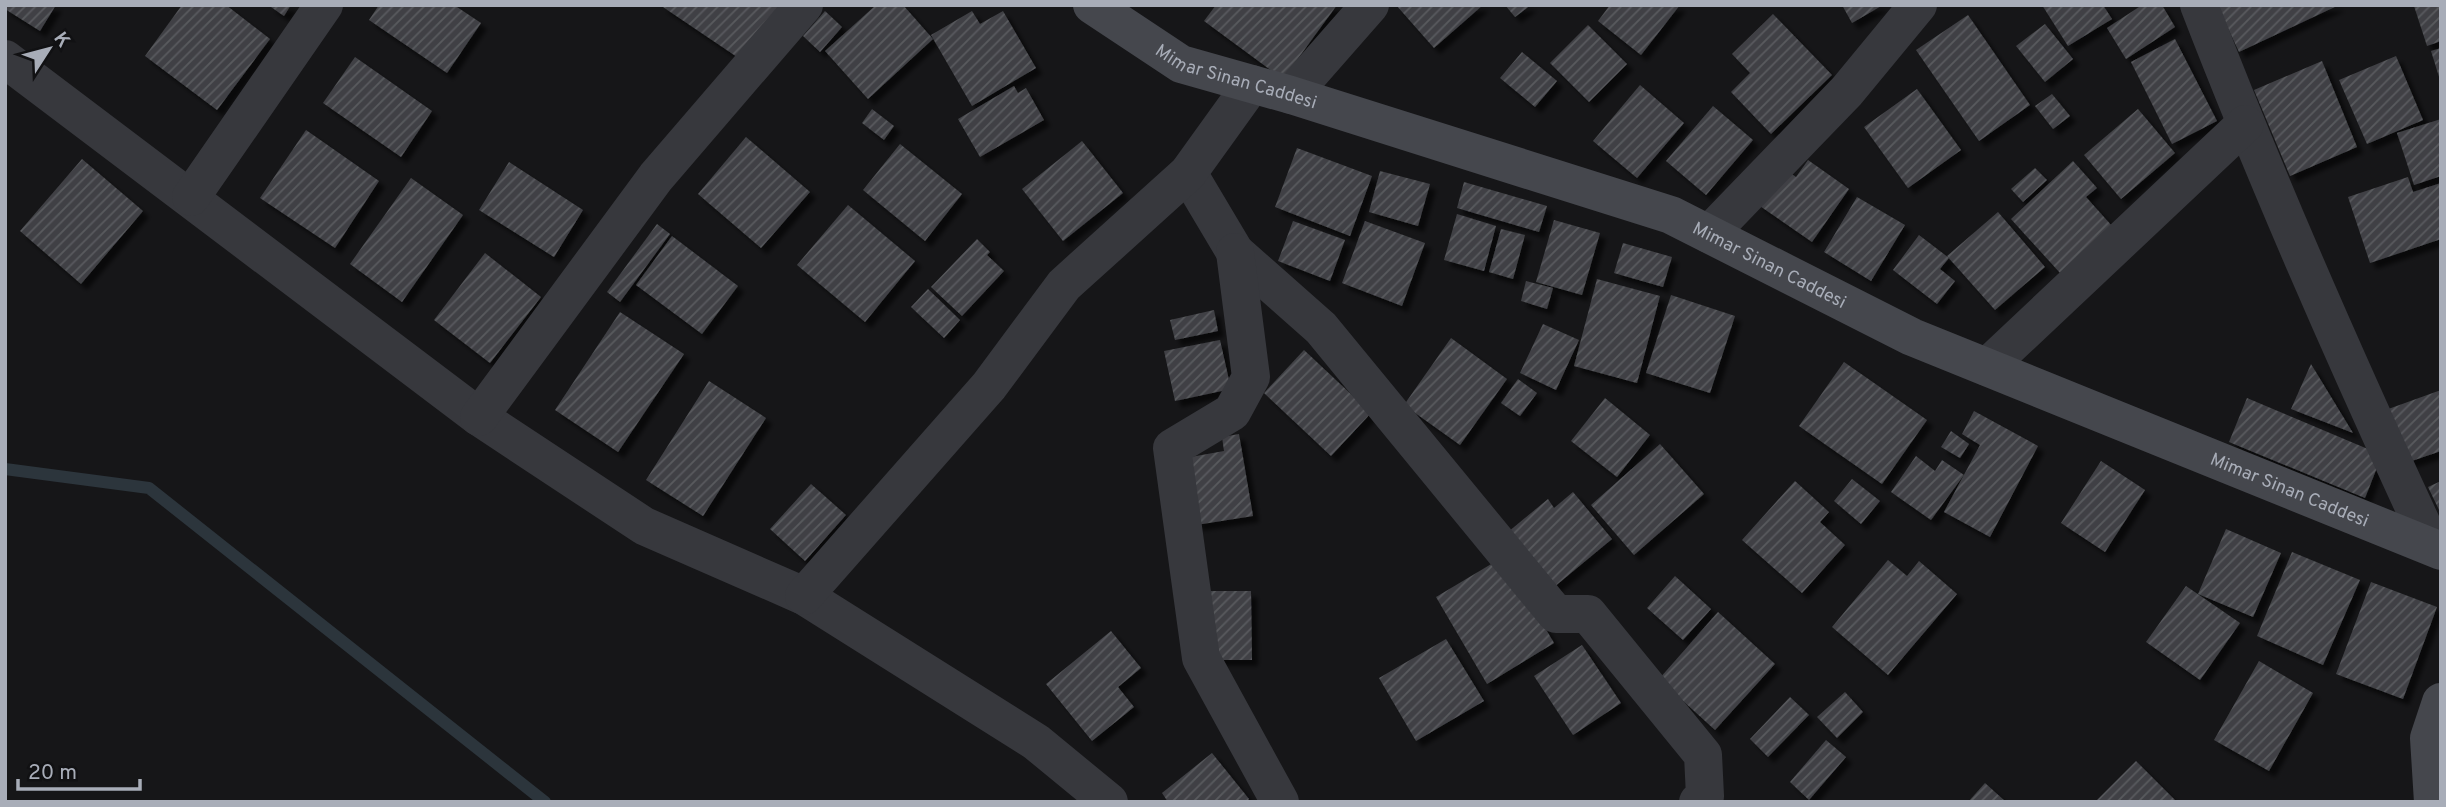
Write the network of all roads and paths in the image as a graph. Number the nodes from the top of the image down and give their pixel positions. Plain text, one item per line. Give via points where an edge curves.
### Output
1 (324, 5) edge
2 (804, 5) edge
3 (1092, 5) edge
4 (1370, 5) edge
5 (1919, 5) edge
6 (2199, 5) edge
7 (5, 59) edge
8 (1252, 84) junction
9 (1291, 94) junction
10 (2245, 124) junction
11 (1188, 173) junction
12 (191, 198) junction
13 (1709, 234) junction
14 (1235, 252) junction
15 (1987, 367) junction
16 (479, 417) junction
17 (2436, 548) edge
18 (804, 596) junction
19 (2441, 702) edge
20 (1109, 802) edge
21 (1280, 802) edge
22 (1698, 802) edge
23 (2433, 802) edge

1 - 12 street
2 - 16 street via 656,177
3 - 8 street, Mimar Sinan Caddesi via 1181,64
4 - 9 street
5 - 13 street via 1847,91
6 - 10 street
7 - 12 street
8 - 9 street, Mimar Sinan Caddesi
8 - 11 street
9 - 13 street, Mimar Sinan Caddesi via 1671,215
10 - 15 street
10 - 17 street via 2346,361
11 - 14 street
11 - 18 street via 1064,285 989,386
12 - 16 street
13 - 15 street, Mimar Sinan Caddesi via 1912,337
14 - 21 street via 1251,377 1232,412 1171,448 1200,658
14 - 22 street via 1321,328 1556,614 1588,614 1703,755 1704,796
15 - 17 street, Mimar Sinan Caddesi
16 - 18 street via 644,526
18 - 20 street via 1036,742
19 - 23 street via 2429,738

